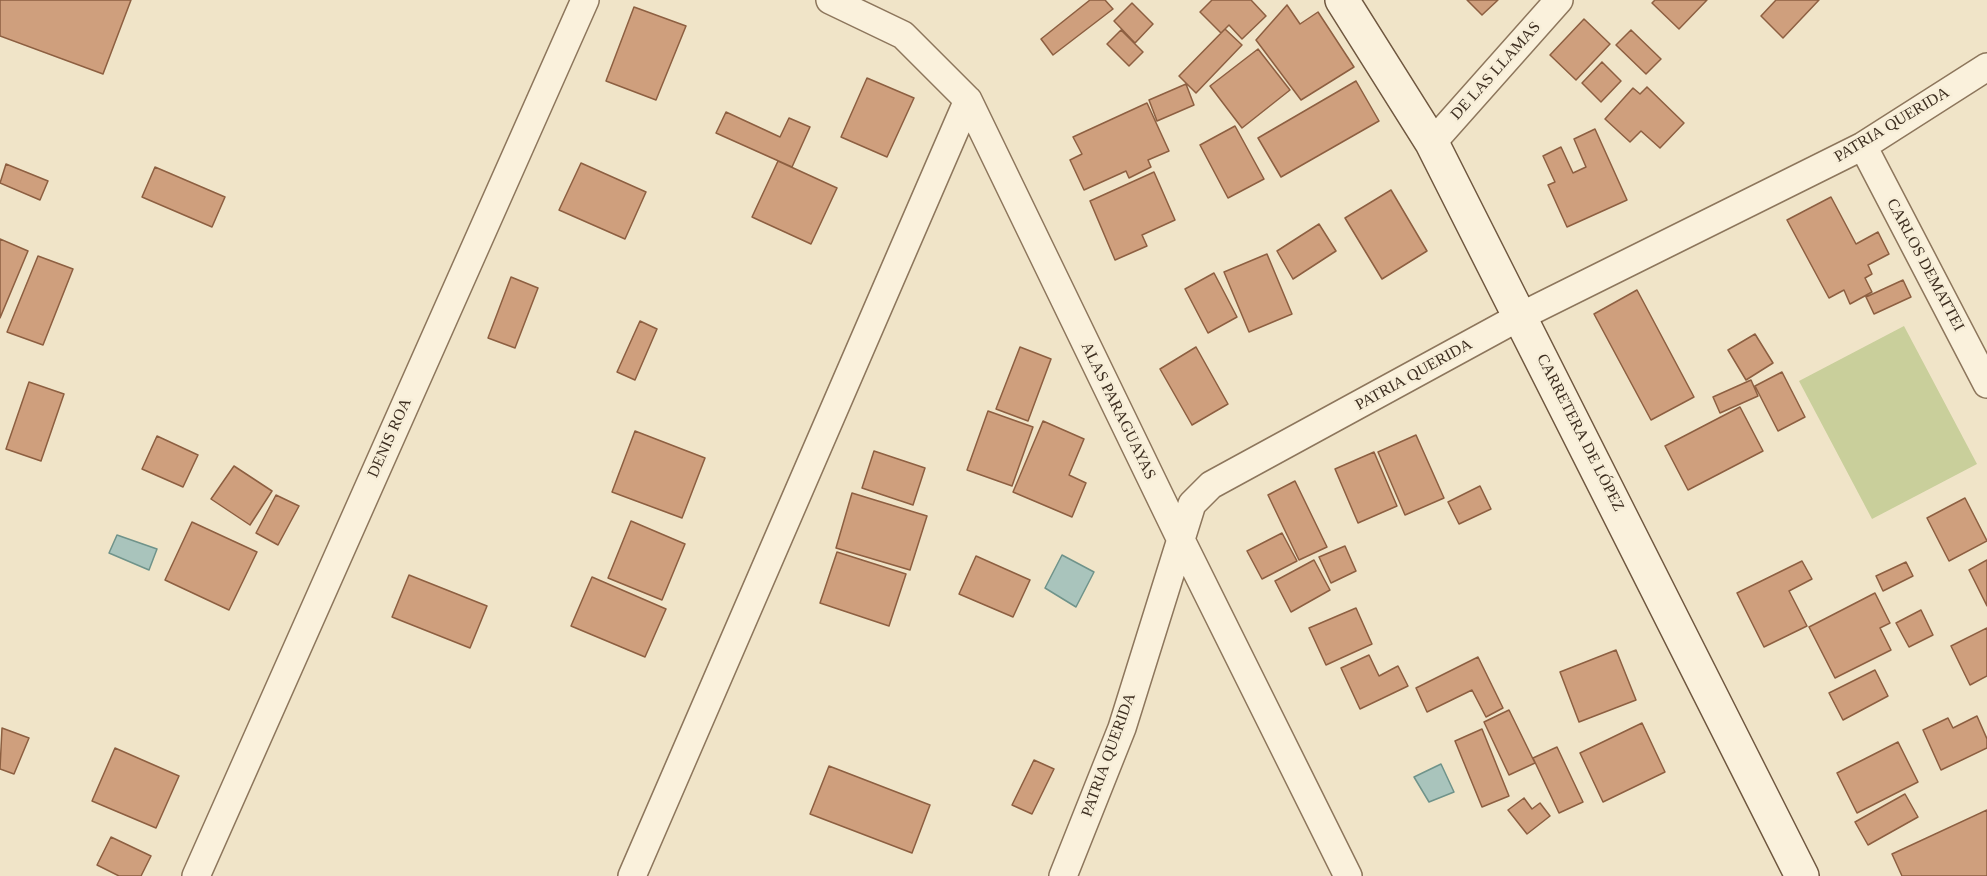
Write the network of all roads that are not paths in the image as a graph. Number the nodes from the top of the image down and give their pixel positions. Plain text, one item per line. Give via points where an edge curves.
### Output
1 (585, 0) edge
2 (830, 0) edge
3 (1342, 0) edge
4 (1559, 0) edge
5 (1987, 67) edge
6 (968, 100) junction
7 (1432, 143) junction
8 (1863, 146) junction
9 (1521, 316) junction
10 (1987, 384) edge
11 (1181, 540) junction
12 (196, 876) edge
13 (633, 876) edge
14 (1063, 876) edge
15 (1348, 876) edge
16 (1802, 876) edge

1 - 12 street, DENIS ROA
2 - 6 street, ALAS PARAGUAYAS via 903,35
3 - 7 main road, CARRETERA DE LÓPEZ
4 - 7 street, DE LAS LLAMAS
5 - 8 street, PATRIA QUERIDA
6 - 11 street, ALAS PARAGUAYAS
6 - 13 street
7 - 9 main road, CARRETERA DE LÓPEZ
8 - 9 street, PATRIA QUERIDA
8 - 10 street, CARLOS DEMATTEI
9 - 11 street, PATRIA QUERIDA via 1211,485 1192,504
9 - 16 main road, CARRETERA DE LÓPEZ
11 - 14 street, PATRIA QUERIDA via 1122,728
11 - 15 street, ALAS PARAGUAYAS

